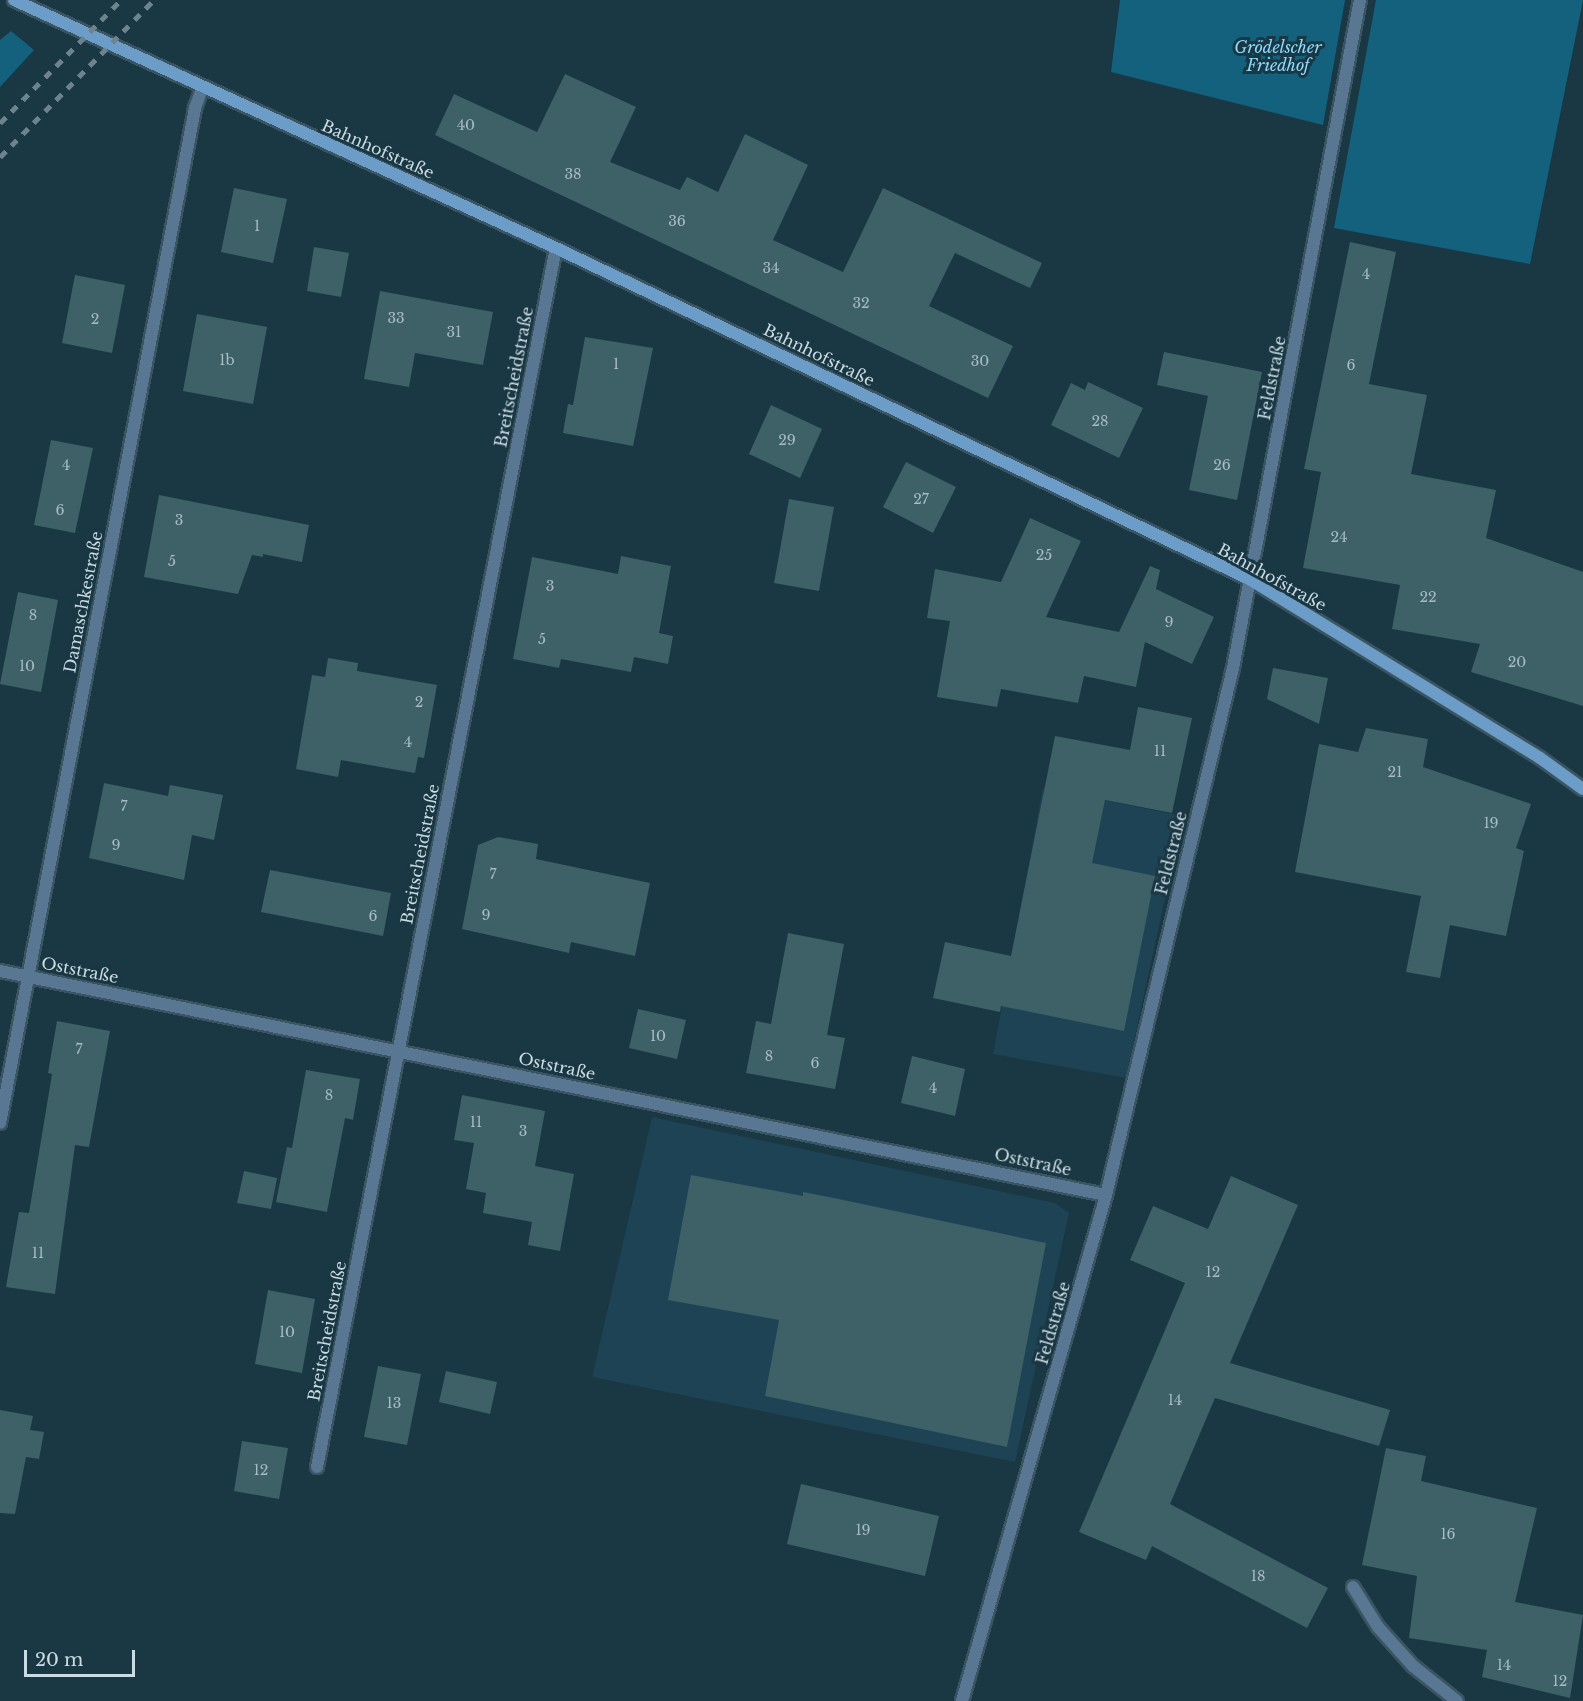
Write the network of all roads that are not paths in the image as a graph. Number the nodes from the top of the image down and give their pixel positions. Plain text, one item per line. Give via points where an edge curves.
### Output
1 (14, 0) edge
2 (1360, 0) edge
3 (202, 89) junction
4 (556, 248) junction
5 (1251, 580) junction
6 (1583, 789) edge
7 (0, 971) edge
8 (27, 977) junction
9 (398, 1049) junction
10 (0, 1123) edge
11 (1106, 1195) junction
12 (317, 1467) dead end
13 (1353, 1587) dead end
14 (962, 1701) edge
15 (1457, 1701) edge

1 - 3 street, Bahnhofstraße
2 - 5 street, Feldstraße
3 - 4 street, Bahnhofstraße
3 - 8 street, Damaschkestraße via 195,108
4 - 5 street, Bahnhofstraße
4 - 9 street, Breitscheidstraße
5 - 6 street, Bahnhofstraße via 1540,758
5 - 11 street, Feldstraße
7 - 8 street, Oststraße
8 - 9 street, Oststraße
8 - 10 street, Damaschkestraße
9 - 11 street, Oststraße
9 - 12 street, Breitscheidstraße
11 - 14 street, Feldstraße
13 - 15 street via 1378,1627 1413,1666

